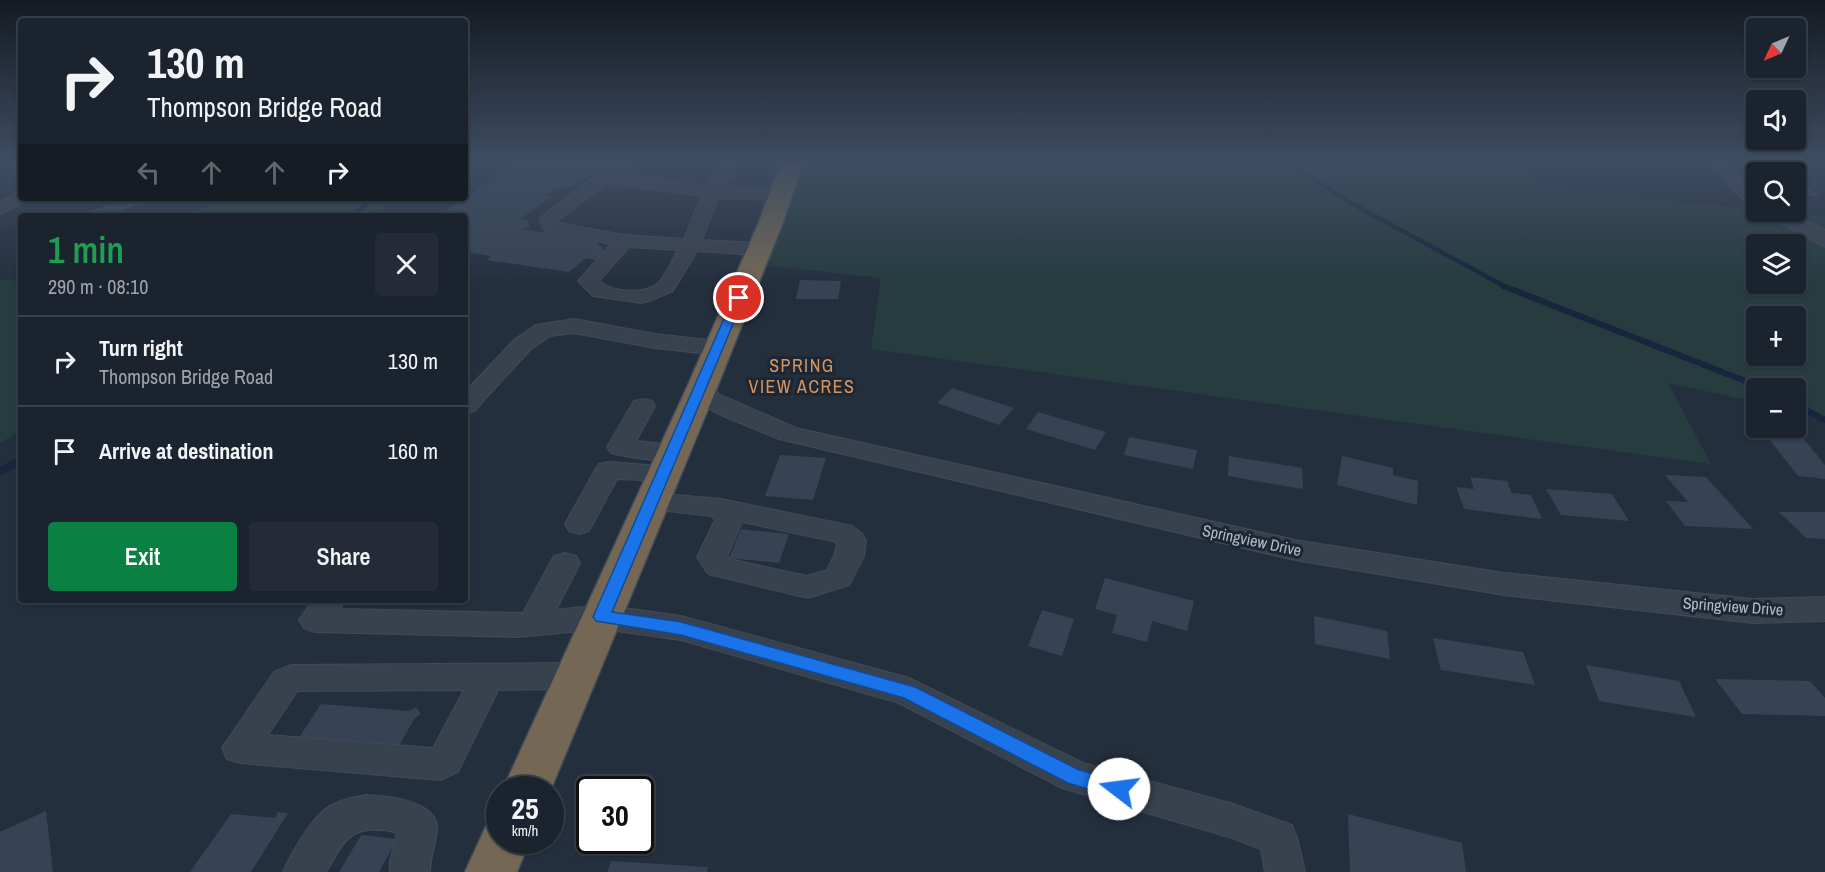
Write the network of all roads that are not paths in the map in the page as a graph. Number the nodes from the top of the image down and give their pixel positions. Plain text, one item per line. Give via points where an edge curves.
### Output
1 (568, 204) edge
2 (707, 204) edge
3 (776, 204) edge
4 (1794, 222) edge
5 (624, 241) junction
6 (1825, 241) edge
7 (691, 245) junction
8 (759, 249) junction
9 (718, 348) junction
10 (703, 385) junction
11 (468, 403) edge
12 (643, 406) dead end
13 (663, 476) junction
14 (721, 508) dead end
15 (579, 524) dead end
16 (565, 563) dead end
17 (328, 603) edge
18 (1825, 609) edge
19 (602, 617) junction
20 (533, 624) junction
21 (576, 676) junction
22 (488, 677) junction
23 (533, 776) edge
24 (498, 854) edge
25 (303, 872) edge
26 (410, 872) edge
27 (491, 872) edge
28 (1285, 872) edge

1 - 5 street via 548,219 552,227
2 - 7 street
3 - 8 highway
4 - 6 street
5 - 7 street
5 - 7 street via 588,281 600,292 642,297 666,287
7 - 8 street
8 - 9 highway
9 - 10 highway
9 - 11 street via 574,326 544,330 523,344
10 - 13 highway
10 - 18 street, Springview Drive via 708,398 788,434 1295,550 1504,584 1753,611
12 - 13 street via 620,447
13 - 14 street
13 - 15 street via 608,470
13 - 19 highway
16 - 20 street
17 - 20 street via 315,620
19 - 20 street
19 - 21 highway
19 - 28 street via 681,628 909,693 1075,777 1230,820 1278,838
21 - 22 street
21 - 23 highway
22 - 22 street via 291,678 240,748 440,764
24 - 27 highway
25 - 26 street via 335,824 349,815 366,812 398,814 418,827

